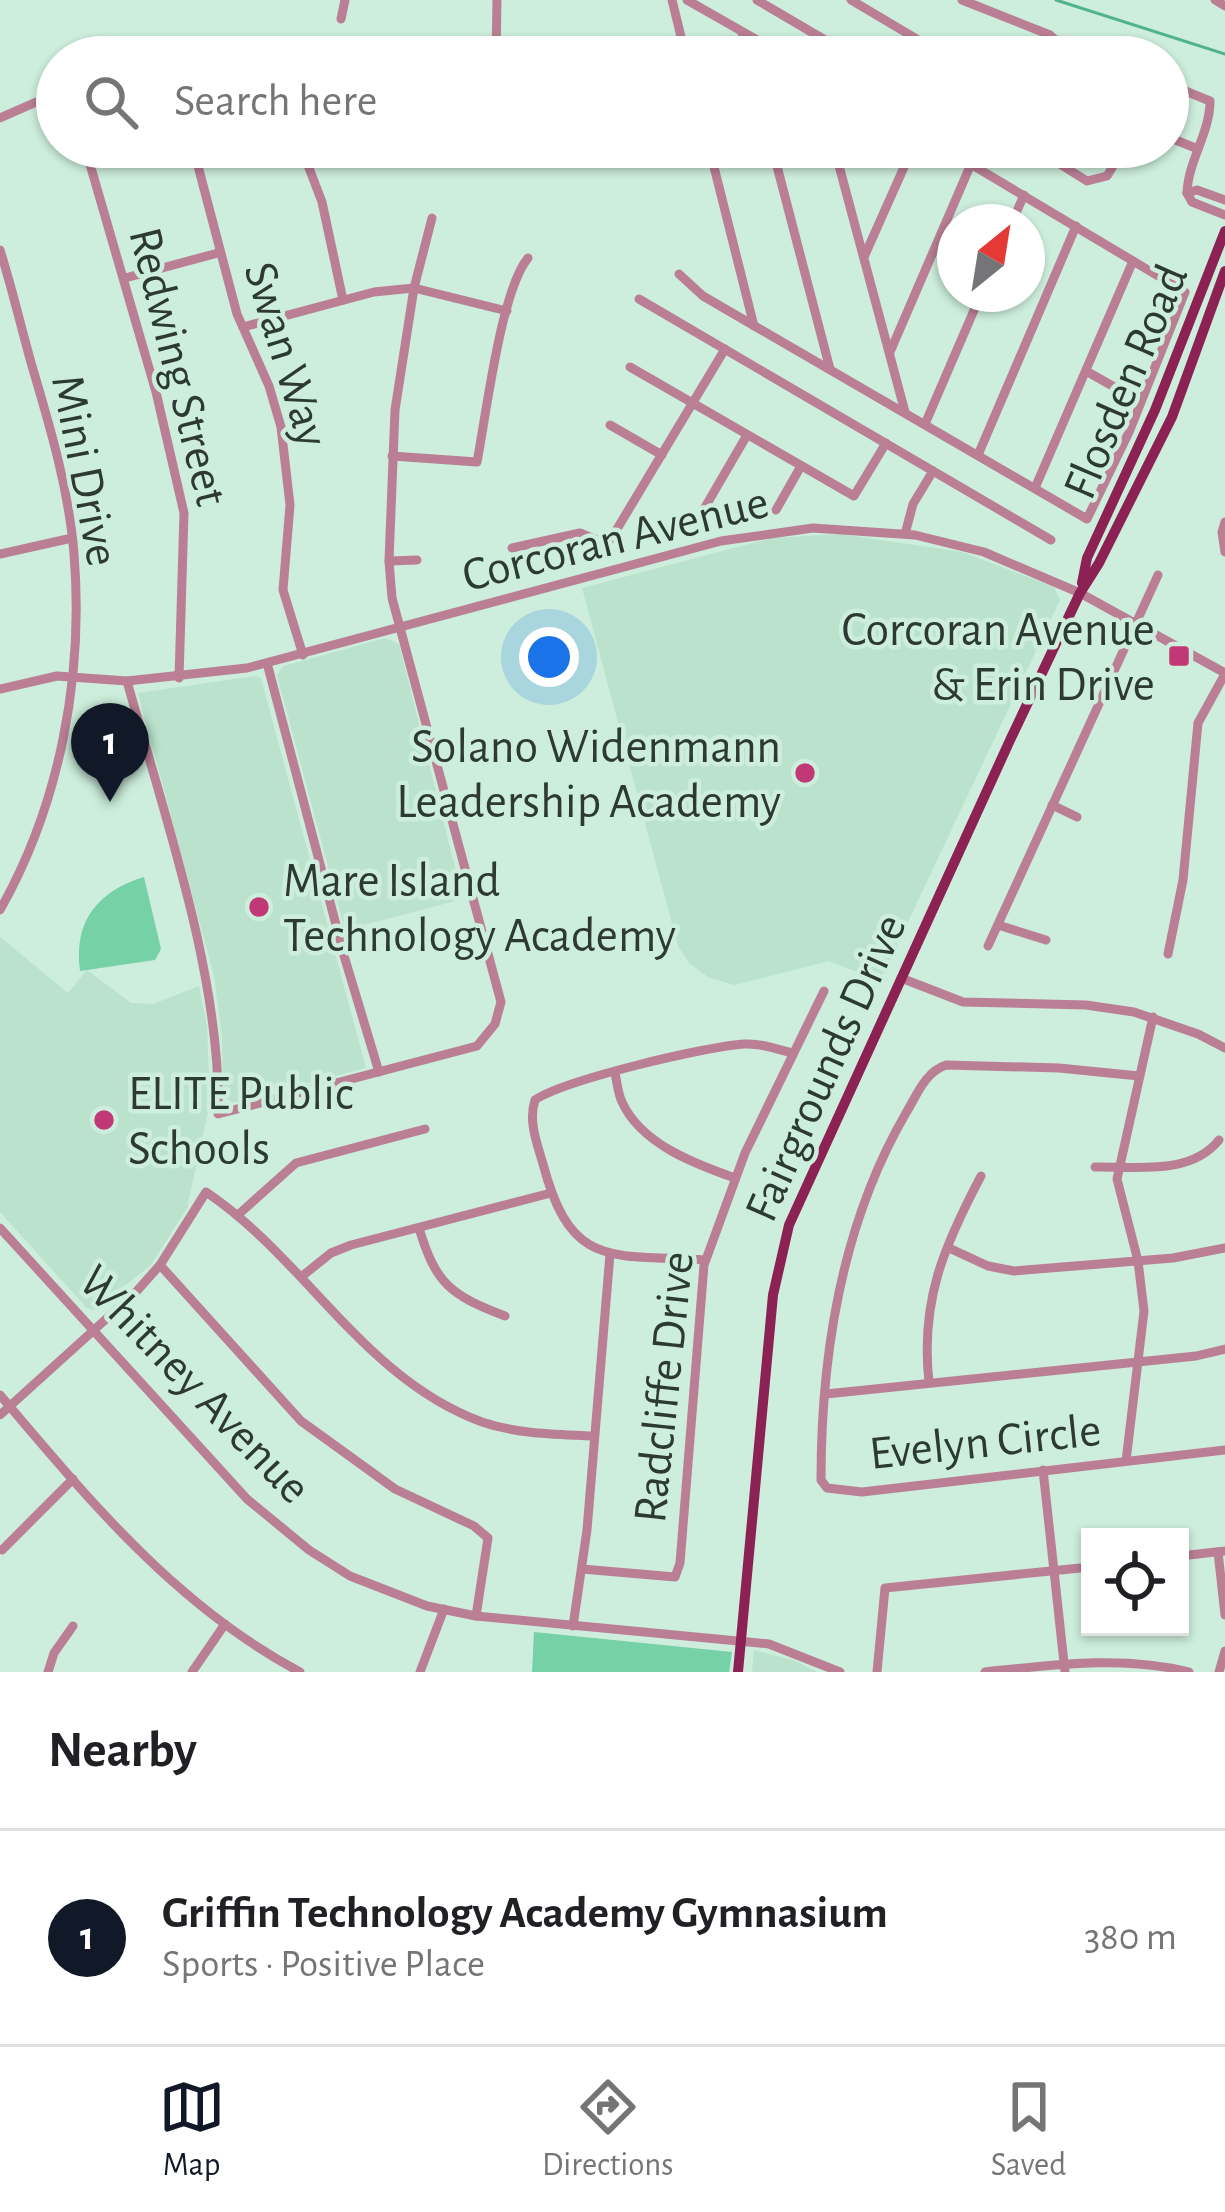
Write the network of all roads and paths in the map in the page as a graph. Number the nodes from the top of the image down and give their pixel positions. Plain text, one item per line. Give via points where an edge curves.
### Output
1 (345, 0) edge
2 (497, 0) edge
3 (671, 0) edge
4 (687, 0) edge
5 (757, 0) edge
6 (851, 0) edge
7 (962, 0) edge
8 (1215, 0) edge
9 (1225, 6) edge
10 (341, 19) dead end
11 (741, 32) junction
12 (496, 36) edge
13 (680, 36) edge
14 (742, 36) edge
15 (748, 36) edge
16 (818, 36) edge
17 (912, 36) edge
18 (1051, 36) edge
19 (1189, 92) edge
20 (36, 102) edge
21 (0, 118) edge
22 (1189, 145) edge
23 (1198, 149) junction
24 (92, 168) edge
25 (198, 168) edge
26 (309, 168) edge
27 (714, 168) edge
28 (777, 168) edge
29 (840, 168) edge
30 (904, 168) edge
31 (969, 168) edge
32 (978, 168) edge
33 (1066, 168) edge
34 (1112, 168) edge
35 (1187, 193) junction
36 (1024, 195) junction
37 (1225, 200) edge
38 (1020, 204) edge
39 (1225, 215) edge
40 (432, 218) dead end
41 (1076, 226) junction
42 (1225, 231) edge
43 (0, 250) edge
44 (218, 253) junction
45 (528, 258) dead end
46 (864, 258) junction
47 (1133, 261) junction
48 (1225, 271) edge
49 (679, 274) dead end
50 (125, 278) junction
51 (4, 279) edge
52 (414, 288) junction
53 (639, 299) dead end
54 (343, 300) junction
55 (507, 311) junction
56 (973, 312) edge
57 (754, 326) junction
58 (243, 327) junction
59 (725, 349) junction
60 (889, 352) junction
61 (630, 368) dead end
62 (830, 369) junction
63 (1086, 371) junction
64 (1139, 401) junction
65 (693, 404) junction
66 (905, 412) junction
67 (926, 424) junction
68 (610, 425) dead end
69 (747, 435) junction
70 (886, 443) junction
71 (662, 455) junction
72 (978, 455) junction
73 (392, 456) junction
74 (801, 466) junction
75 (933, 471) junction
76 (1035, 488) junction
77 (776, 510) dead end
78 (1225, 522) edge
79 (693, 528) dead end
80 (905, 534) junction
81 (72, 538) junction
82 (1052, 540) dead end
83 (512, 548) dead end
84 (1225, 552) edge
85 (0, 554) edge
86 (417, 560) dead end
87 (1093, 560) junction
88 (389, 561) junction
89 (1158, 575) dead end
90 (1080, 592) junction
91 (1136, 623) junction
92 (398, 626) junction
93 (303, 655) junction
94 (267, 663) junction
95 (1225, 673) edge
96 (71, 677) junction
97 (179, 678) junction
98 (127, 681) junction
99 (0, 689) edge
100 (1052, 806) junction
101 (1077, 818) dead end
102 (0, 910) edge
103 (998, 925) junction
104 (1046, 940) dead end
105 (988, 946) dead end
106 (1168, 954) dead end
107 (902, 978) junction
108 (824, 991) dead end
109 (1154, 1017) junction
110 (1225, 1048) edge
111 (792, 1053) junction
112 (379, 1072) junction
113 (615, 1073) junction
114 (1139, 1076) junction
115 (425, 1129) dead end
116 (1219, 1140) dead end
117 (1118, 1166) junction
118 (1095, 1167) dead end
119 (981, 1175) dead end
120 (735, 1178) junction
121 (551, 1193) junction
122 (239, 1214) junction
123 (0, 1228) edge
124 (419, 1228) junction
125 (949, 1248) junction
126 (1225, 1248) edge
127 (610, 1254) junction
128 (705, 1260) junction
129 (1138, 1261) junction
130 (160, 1265) junction
131 (301, 1277) junction
132 (505, 1316) dead end
133 (94, 1330) junction
134 (1225, 1349) edge
135 (1139, 1360) junction
136 (929, 1382) junction
137 (826, 1394) junction
138 (0, 1395) edge
139 (10, 1407) junction
140 (0, 1415) edge
141 (592, 1436) junction
142 (1225, 1450) edge
143 (1126, 1461) junction
144 (1043, 1470) junction
145 (73, 1479) junction
146 (2, 1550) edge
147 (1221, 1551) edge
148 (1189, 1555) edge
149 (1081, 1568) edge
150 (582, 1569) junction
151 (1054, 1571) junction
152 (444, 1610) junction
153 (1225, 1615) edge
154 (476, 1616) junction
155 (225, 1624) junction
156 (73, 1626) dead end
157 (572, 1626) junction
158 (741, 1642) junction
159 (1225, 1651) edge
160 (1065, 1668) edge
161 (1161, 1668) edge
162 (48, 1672) edge
163 (192, 1672) edge
164 (300, 1672) edge
165 (420, 1672) edge
166 (738, 1672) edge
167 (840, 1672) edge
168 (877, 1672) edge
169 (986, 1672) edge
170 (1189, 1672) edge
171 (1220, 1672) edge

1 - 10 street
2 - 12 street
3 - 13 street
4 - 11 street
5 - 16 street
6 - 17 street
7 - 18 street
8 - 9 street
11 - 14 street
11 - 15 street
19 - 23 street via 1210,101
20 - 21 street
22 - 23 street
23 - 35 street
24 - 50 street, Redwing Street
25 - 44 street, Swan Way
26 - 54 street
27 - 57 street
28 - 62 street
29 - 46 street
30 - 46 street
31 - 60 street
32 - 36 street
33 - 34 street via 1087,181
35 - 37 street
35 - 39 street
36 - 38 street
36 - 41 street
40 - 52 street
41 - 47 street
41 - 72 street
42 - 87 main road, Flosden Road
43 - 51 street, Mini Drive
44 - 50 street
44 - 58 street, Swan Way
45 - 55 street
46 - 60 street
47 - 63 street
47 - 64 street via 1185,292
48 - 87 main road, Flosden Road via 1172,417
49 - 57 street
50 - 97 street, Redwing Street via 184,513
51 - 81 street, Mini Drive via 60,463
52 - 54 street
52 - 55 street
52 - 73 street
53 - 59 street
54 - 58 street
55 - 73 street via 477,462
56 - 67 street
57 - 62 street
58 - 93 street, Swan Way via 280,427 290,506 283,590
59 - 65 street
59 - 70 street
60 - 66 street
61 - 65 street
62 - 66 street
63 - 64 street
63 - 76 street
64 - 76 street via 1087,519
65 - 69 street
65 - 71 street
66 - 67 street
67 - 72 street
68 - 71 street
69 - 74 street
69 - 79 street
70 - 74 street via 854,496
70 - 75 street
71 - 83 street via 611,539 580,533
72 - 76 street
73 - 88 street
74 - 77 street
75 - 80 street
75 - 82 street
78 - 84 street
80 - 90 street, Corcoran Avenue via 984,552
80 - 92 street, Corcoran Avenue via 754,534
81 - 85 street
81 - 96 street, Mini Drive
86 - 88 street
87 - 90 main road, Fairgrounds Drive
88 - 92 street
89 - 91 street
90 - 91 street, Corcoran Avenue
90 - 107 main road, Fairgrounds Drive
91 - 95 street, Corcoran Avenue
91 - 100 street
92 - 93 street, Corcoran Avenue
92 - 112 street via 501,1002 477,1046
93 - 94 street, Corcoran Avenue
94 - 97 street, Corcoran Avenue
94 - 112 street
95 - 106 street via 1198,723
96 - 98 street, Corcoran Avenue
96 - 99 street, Corcoran Avenue
96 - 102 street, Mini Drive via 49,800
97 - 98 street, Corcoran Avenue
98 - 112 street via 217,1044 218,1114
100 - 101 street
100 - 103 street
103 - 104 street
103 - 105 street
107 - 109 street via 963,1002 1086,1005
107 - 158 main road, Fairgrounds Drive via 781,1253
108 - 111 street, Radcliffe Drive
109 - 110 street
109 - 114 street
111 - 113 street via 745,1044
111 - 120 street, Radcliffe Drive
113 - 120 street via 622,1102 644,1132
113 - 121 street via 535,1100 532,1124
114 - 117 street
114 - 137 street, Evelyn Circle via 935,1069 859,1213
115 - 122 street via 296,1162
116 - 117 street via 1197,1159
117 - 118 street
117 - 129 street
119 - 125 street
120 - 128 street, Radcliffe Drive
121 - 124 street
121 - 127 street via 572,1232
122 - 130 street via 206,1192
122 - 131 street
123 - 133 street, Whitney Avenue
124 - 131 street via 331,1252
124 - 132 street via 447,1288
125 - 129 street via 1013,1271
125 - 136 street via 928,1307
126 - 129 street
127 - 128 street
127 - 141 street
128 - 150 street, Radcliffe Drive via 675,1577
129 - 135 street
130 - 133 street
130 - 154 street via 301,1421 395,1489 488,1538
131 - 141 street via 382,1360 438,1402 520,1432
133 - 139 street
133 - 152 street, Whitney Avenue via 247,1499 309,1550 379,1589
134 - 135 street
135 - 136 street
135 - 143 street
136 - 137 street
137 - 144 street, Evelyn Circle via 827,1488 862,1492
138 - 139 street
139 - 140 street
139 - 145 street
141 - 150 street
142 - 143 street, Evelyn Circle
143 - 144 street, Evelyn Circle
144 - 151 street
145 - 146 street
145 - 155 street via 148,1563
147 - 148 street
147 - 153 street
149 - 151 street
150 - 157 street
151 - 160 street
151 - 168 street via 886,1588
152 - 154 street, Whitney Avenue
152 - 165 street
154 - 157 street, Whitney Avenue
155 - 163 street
155 - 164 street
156 - 162 street
157 - 158 street, Whitney Avenue
158 - 166 main road, Fairgrounds Drive
158 - 167 street, Whitney Avenue via 786,1649
159 - 171 street
160 - 161 street
160 - 169 street
161 - 170 street

